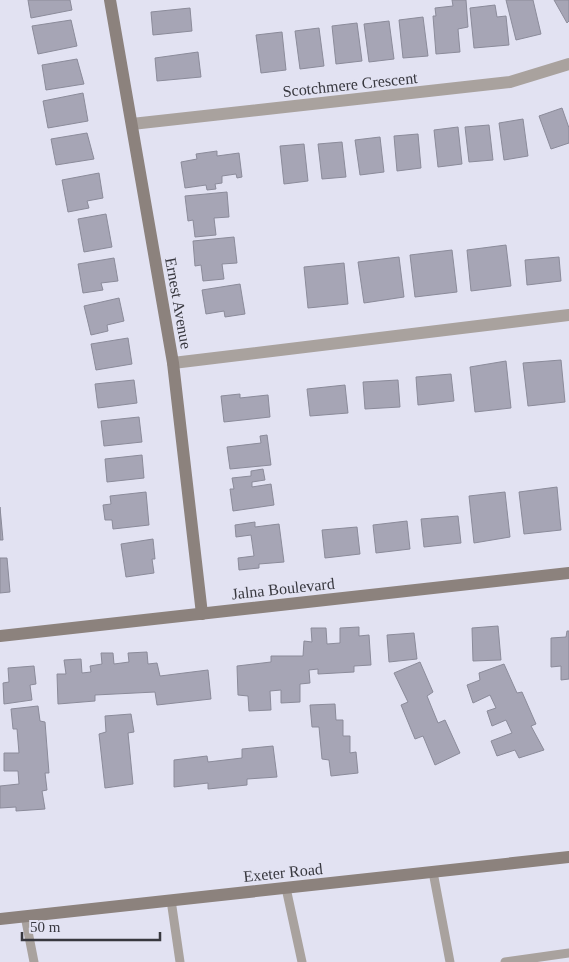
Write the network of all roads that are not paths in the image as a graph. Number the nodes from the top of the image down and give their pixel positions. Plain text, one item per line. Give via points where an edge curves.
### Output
1 (110, 0) edge
2 (569, 64) edge
3 (132, 124) junction
4 (569, 315) edge
5 (173, 363) junction
6 (569, 573) edge
7 (202, 614) junction
8 (0, 636) edge
9 (569, 857) edge
10 (433, 872) junction
11 (286, 888) junction
12 (171, 900) junction
13 (25, 916) junction
14 (0, 919) edge
15 (569, 953) edge
16 (34, 962) edge
17 (180, 962) edge
18 (302, 962) edge
19 (450, 962) edge
20 (505, 962) edge

1 - 3 street, Ernest Avenue
2 - 3 street, Scotchmere Crescent via 510,82
3 - 5 street, Ernest Avenue
4 - 5 street
5 - 7 street, Ernest Avenue
6 - 7 street, Jalna Boulevard
7 - 8 street, Jalna Boulevard
9 - 10 street, Exeter Road
10 - 11 street, Exeter Road
10 - 19 lane
11 - 12 street, Exeter Road
11 - 18 lane
12 - 13 street, Exeter Road
12 - 17 lane
13 - 14 street, Exeter Road
13 - 16 lane
15 - 20 lane

